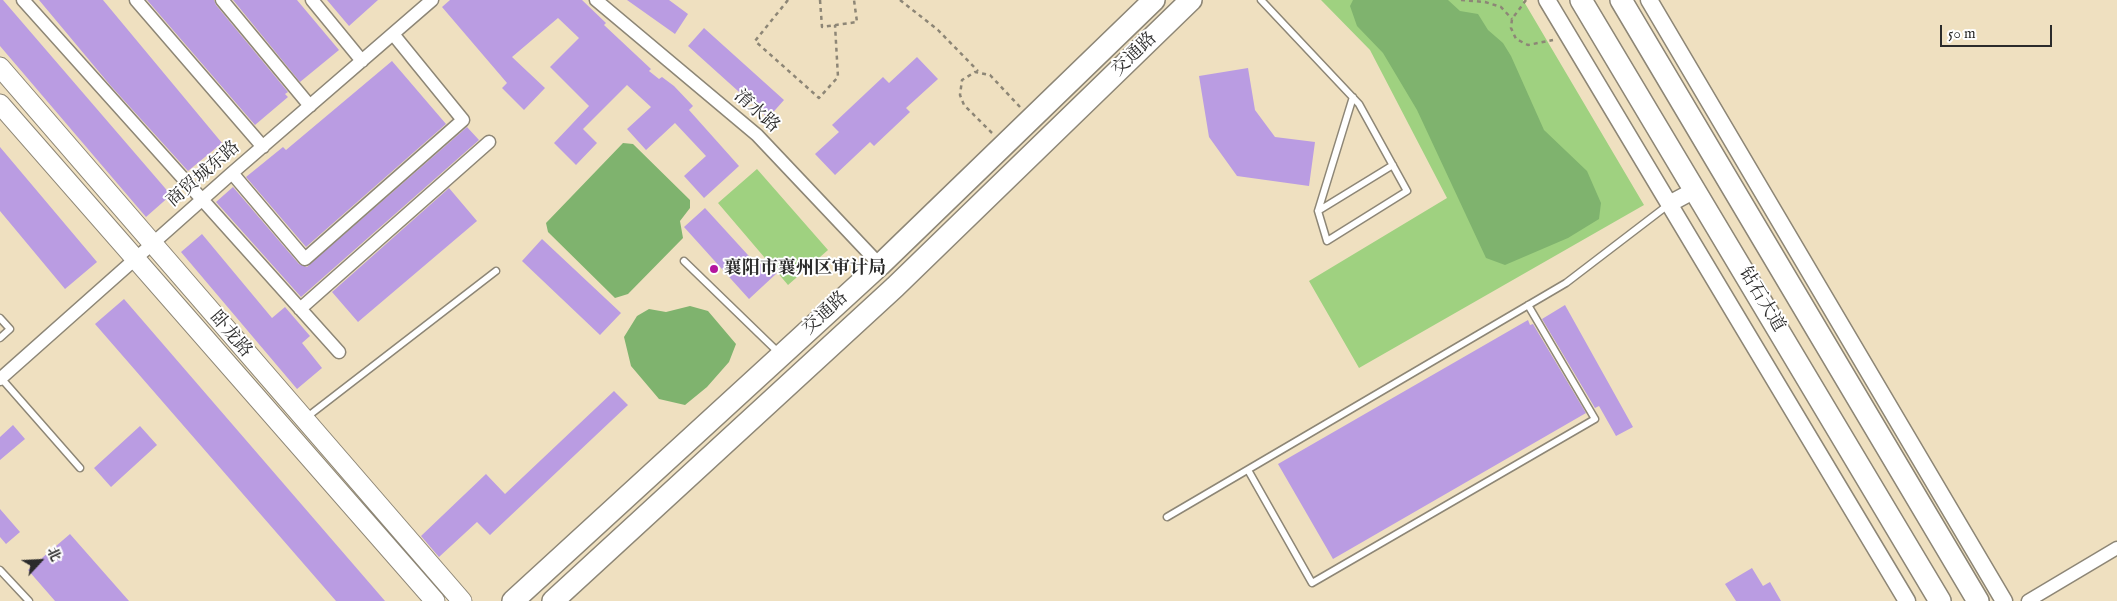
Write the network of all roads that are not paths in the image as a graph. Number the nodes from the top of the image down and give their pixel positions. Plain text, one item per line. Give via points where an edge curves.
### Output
1 (23, 0) edge
2 (136, 0) edge
3 (222, 0) edge
4 (312, 0) edge
5 (432, 0) edge
6 (596, 0) edge
7 (1154, 0) edge
8 (1191, 0) edge
9 (1261, 0) edge
10 (1547, 0) edge
11 (1581, 0) edge
12 (1621, 0) edge
13 (1649, 0) edge
14 (394, 34) junction
15 (362, 61) junction
16 (0, 67) edge
17 (1353, 97) junction
18 (0, 104) edge
19 (310, 106) junction
20 (489, 142) dead end
21 (264, 147) junction
22 (1393, 165) junction
23 (232, 173) junction
24 (1695, 190) junction
25 (202, 200) junction
26 (1669, 204) junction
27 (1318, 211) junction
28 (151, 244) junction
29 (135, 259) junction
30 (684, 261) dead end
31 (880, 265) junction
32 (1808, 269) junction
33 (496, 272) dead end
34 (1788, 280) junction
35 (1528, 305) junction
36 (300, 309) junction
37 (0, 318) edge
38 (0, 338) edge
39 (339, 352) dead end
40 (782, 355) junction
41 (1, 379) edge
42 (1821, 402) junction
43 (1797, 418) junction
44 (304, 420) junction
45 (80, 468) dead end
46 (1248, 470) junction
47 (1167, 517) dead end
48 (1957, 522) junction
49 (1938, 532) junction
50 (2117, 548) edge
51 (0, 570) edge
52 (29, 601) edge
53 (435, 601) edge
54 (462, 601) edge
55 (513, 601) edge
56 (553, 601) edge
57 (1907, 601) edge
58 (1940, 601) edge
59 (1978, 601) edge
60 (2004, 601) edge
61 (2028, 601) edge

1 - 25 street
2 - 21 street
3 - 19 street
4 - 15 street
5 - 14 street, 商贸城东路
6 - 31 street, 淯水路 via 757,135
7 - 31 main road, 交通路
8 - 56 main road, 交通路 via 894,287
9 - 17 lane
10 - 26 street
11 - 24 main road, 钻石大道
12 - 34 main road, 钻石大道
13 - 32 street
14 - 15 street, 商贸城东路
14 - 23 street via 463,120 305,259
15 - 19 street, 商贸城东路
16 - 28 main road, 卧龙路
17 - 22 lane
17 - 27 lane
18 - 29 main road, 卧龙路
19 - 21 street, 商贸城东路
20 - 36 street
21 - 23 street, 商贸城东路
22 - 27 lane
22 - 27 lane via 1407,191 1327,241
23 - 25 street, 商贸城东路
24 - 26 street
24 - 42 main road, 钻石大道
25 - 28 street, 商贸城东路
25 - 36 street
26 - 35 lane via 1566,283
26 - 43 street
28 - 29 street, 商贸城东路
28 - 44 main road, 卧龙路
29 - 41 street, 商贸城东路
29 - 53 main road, 卧龙路
30 - 40 lane
31 - 40 main road, 交通路
32 - 34 street
32 - 48 street
33 - 44 lane
34 - 49 main road, 钻石大道
35 - 46 lane
35 - 46 lane via 1595,419 1312,583
36 - 39 street
37 - 38 lane via 10,329
40 - 55 main road, 交通路
41 - 45 lane
42 - 43 street
42 - 58 main road, 钻石大道
43 - 57 street
44 - 54 main road, 卧龙路
46 - 47 lane
48 - 49 street
48 - 60 street
49 - 59 main road, 钻石大道
50 - 61 street
51 - 52 lane

